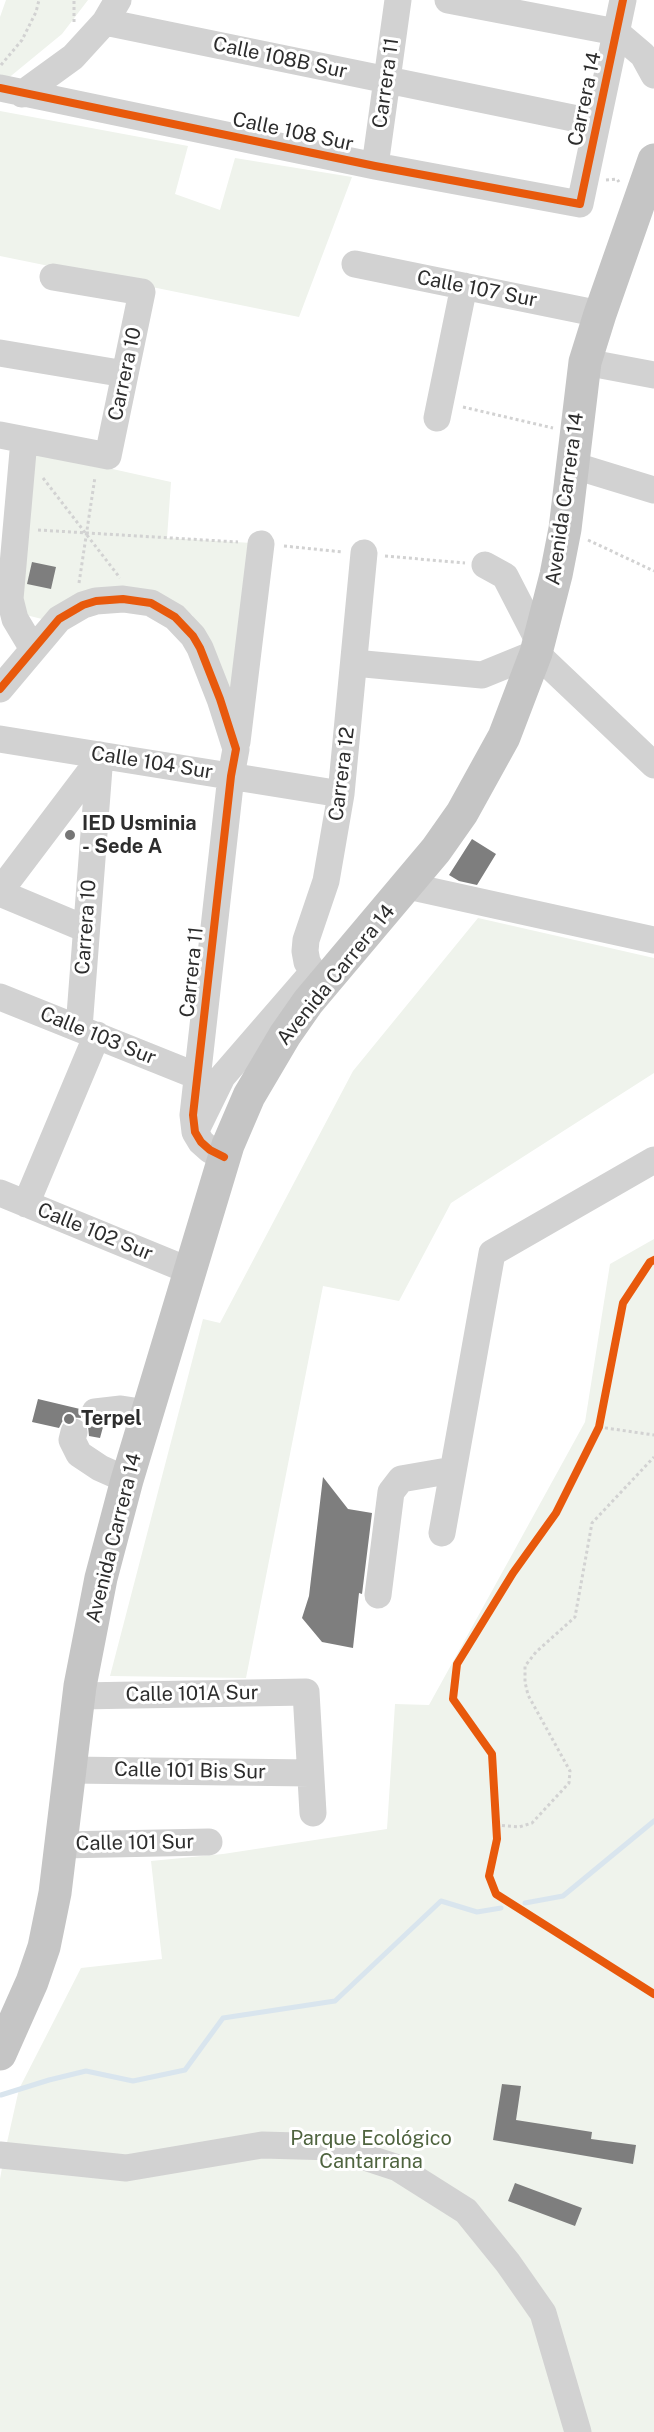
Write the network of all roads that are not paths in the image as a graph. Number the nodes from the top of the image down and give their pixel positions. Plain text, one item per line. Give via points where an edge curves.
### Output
1 (398, 0) edge
2 (448, 0) edge
3 (623, 0) edge
4 (530, 8) edge
5 (111, 11) edge
6 (616, 32) junction
7 (654, 75) edge
8 (387, 79) junction
9 (11, 91) edge
10 (597, 123) junction
11 (654, 160) edge
12 (375, 166) junction
13 (582, 195) joint
14 (355, 264) dead end
15 (53, 277) dead end
16 (464, 286) junction
17 (600, 314) junction
18 (0, 353) edge
19 (585, 362) junction
20 (125, 374) junction
21 (654, 375) edge
22 (438, 410) road end
23 (16, 442) edge
24 (574, 449) junction
25 (654, 490) edge
26 (4, 529) edge
27 (261, 544) dead end
28 (364, 554) dead end
29 (485, 565) dead end
30 (537, 647) junction
31 (33, 649) junction
32 (354, 663) junction
33 (0, 689) edge
34 (0, 739) edge
35 (236, 749) junction
36 (99, 757) junction
37 (654, 765) edge
38 (231, 776) junction
39 (341, 794) junction
40 (408, 886) junction
41 (0, 892) edge
42 (86, 929) junction
43 (654, 940) edge
44 (319, 977) junction
45 (0, 998) edge
46 (88, 1032) junction
47 (197, 1076) junction
48 (195, 1132) junction
49 (224, 1157) junction
50 (654, 1160) edge
51 (0, 1193) edge
52 (27, 1204) junction
53 (190, 1271) junction
54 (95, 1412) dead end
55 (147, 1413) junction
56 (74, 1432) dead end
57 (453, 1470) junction
58 (127, 1480) junction
59 (442, 1533) dead end
60 (378, 1595) dead end
61 (79, 1696) junction
62 (70, 1770) junction
63 (309, 1773) junction
64 (313, 1813) dead end
65 (209, 1842) dead end
66 (61, 1845) junction
67 (0, 2054) edge
68 (0, 2155) edge
69 (578, 2432) edge

1 - 8 street, Carrera 11
2 - 4 street
3 - 6 street, Carrera 14
4 - 6 street
5 - 8 street, Calle 108B Sur
5 - 9 street via 73,57
6 - 7 street via 643,55
6 - 10 street, Carrera 14
8 - 10 street, Calle 108B Sur
8 - 12 street, Carrera 11
9 - 12 street, Calle 108 Sur
10 - 13 street, Carrera 14
11 - 17 main road, Avenida Carrera 14
12 - 13 street, Calle 108 Sur
14 - 16 street, Calle 107 Sur
15 - 20 street, Carrera 10 via 142,292
16 - 17 street, Calle 107 Sur
16 - 22 street
17 - 19 main road, Avenida Carrera 14
18 - 20 street
19 - 21 street
19 - 24 main road, Avenida Carrera 14
20 - 23 street, Carrera 10 via 103,455
23 - 26 street
24 - 25 street
24 - 30 main road, Avenida Carrera 14 via 565,529
26 - 31 street via 10,599 15,619
27 - 35 street
28 - 32 street, Carrera 12
29 - 30 street via 505,576
30 - 32 street via 482,675
30 - 37 street
30 - 40 main road, Avenida Carrera 14 via 504,737 482,779
31 - 33 street
31 - 35 street via 67,614 103,600 138,600 164,609 193,636
32 - 39 street, Carrera 12
34 - 36 street, Calle 104 Sur
35 - 38 street, Carrera 11
36 - 38 street, Calle 104 Sur
36 - 41 street
36 - 42 street, Carrera 10
38 - 39 street, Calle 104 Sur
38 - 47 street, Carrera 11
39 - 44 street, Carrera 12 via 326,881 306,940 307,962
40 - 43 street
40 - 44 main road, Avenida Carrera 14
41 - 42 street
42 - 46 street, Carrera 10
44 - 48 street via 222,1077
44 - 49 main road, Avenida Carrera 14 via 262,1071
45 - 46 street, Calle 103 Sur
46 - 47 street, Calle 103 Sur
46 - 52 street, Carrera 10
47 - 48 street, Carrera 11
48 - 49 street via 210,1150
49 - 53 main road, Avenida Carrera 14
50 - 57 street via 492,1252
51 - 52 street, Calle 102 Sur
52 - 53 street, Calle 102 Sur
53 - 55 main road, Avenida Carrera 14
54 - 55 street via 121,1409
55 - 58 main road, Avenida Carrera 14
56 - 58 street via 72,1440 78,1454
57 - 59 street
57 - 60 street via 401,1479 391,1492
58 - 61 main road, Avenida Carrera 14 via 100,1578
61 - 62 main road, Avenida Carrera 14
61 - 63 street, Calle 101A Sur via 306,1692
62 - 63 street, Calle 101 Bis Sur
62 - 66 main road, Avenida Carrera 14
63 - 64 street
65 - 66 street, Calle 101 Sur
66 - 67 main road, Avenida Carrera 14 via 44,1947
68 - 69 street via 126,2168 262,2145 334,2147 398,2168 466,2211 543,2313

